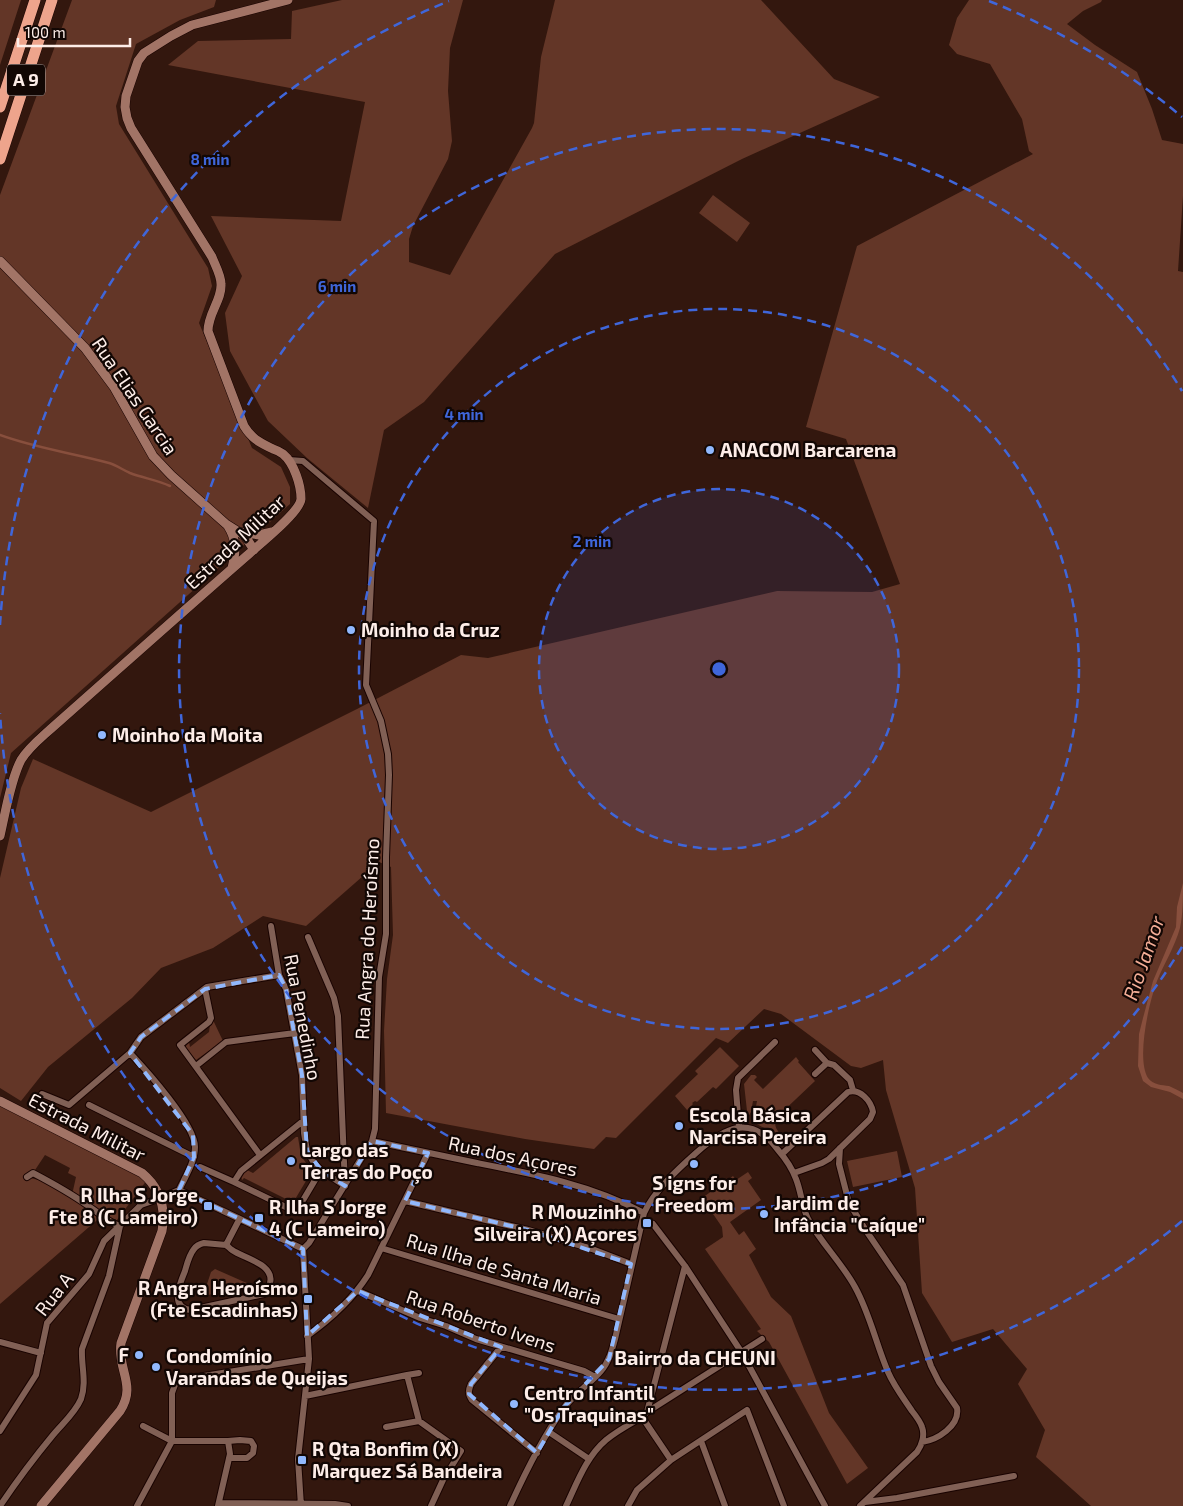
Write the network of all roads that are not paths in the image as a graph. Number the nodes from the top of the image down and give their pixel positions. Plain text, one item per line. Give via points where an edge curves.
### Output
1 (34, 0) edge
2 (52, 0) edge
3 (288, 0) edge
4 (0, 107) edge
5 (0, 159) edge
6 (0, 261) edge
7 (289, 460) junction
8 (274, 531) junction
9 (236, 532) junction
10 (254, 550) junction
11 (232, 569) junction
12 (0, 836) edge
13 (271, 926) dead end
14 (308, 937) dead end
15 (279, 975) junction
16 (205, 989) junction
17 (295, 1033) junction
18 (775, 1042) dead end
19 (815, 1050) dead end
20 (130, 1053) junction
21 (827, 1063) junction
22 (196, 1066) junction
23 (815, 1074) dead end
24 (853, 1090) junction
25 (42, 1094) dead end
26 (0, 1101) edge
27 (89, 1105) dead end
28 (303, 1121) junction
29 (739, 1128) junction
30 (372, 1140) junction
31 (840, 1148) junction
32 (428, 1153) junction
33 (782, 1154) junction
34 (260, 1155) junction
35 (194, 1157) junction
36 (200, 1166) dead end
37 (321, 1170) junction
38 (794, 1173) junction
39 (27, 1177) dead end
40 (234, 1182) junction
41 (345, 1186) junction
42 (178, 1190) junction
43 (161, 1198) junction
44 (405, 1202) junction
45 (644, 1213) junction
46 (239, 1220) junction
47 (654, 1224) dead end
48 (120, 1226) junction
49 (226, 1245) junction
50 (381, 1248) junction
51 (302, 1250) junction
52 (631, 1264) junction
53 (685, 1266) junction
54 (358, 1291) junction
55 (619, 1319) junction
56 (307, 1336) junction
57 (762, 1339) dead end
58 (0, 1342) edge
59 (501, 1347) junction
60 (742, 1353) junction
61 (40, 1354) junction
62 (309, 1359) junction
63 (419, 1373) dead end
64 (407, 1375) junction
65 (595, 1377) junction
66 (305, 1396) junction
67 (648, 1412) junction
68 (642, 1417) junction
69 (419, 1421) junction
70 (143, 1426) dead end
71 (386, 1427) dead end
72 (0, 1431) edge
73 (548, 1432) junction
74 (172, 1441) junction
75 (228, 1441) junction
76 (700, 1441) junction
77 (922, 1442) junction
78 (537, 1453) junction
79 (229, 1458) junction
80 (589, 1459) junction
81 (671, 1460) junction
82 (1014, 1476) dead end
83 (218, 1504) edge
84 (862, 1504) edge
85 (301, 1505) edge
86 (0, 1506) edge
87 (42, 1506) edge
88 (137, 1506) edge
89 (348, 1506) edge
90 (431, 1506) edge
91 (510, 1506) edge
92 (566, 1506) edge
93 (628, 1506) edge
94 (725, 1506) edge
95 (784, 1506) edge
96 (825, 1506) edge

1 - 4 highway, A 9
2 - 5 highway, A 9
3 - 7 street via 192,25 151,48 138,61 125,107 131,128 218,271 221,284 208,331 244,426 259,442
6 - 9 street, Rua Elias Garcia via 95,360 114,386 153,456
7 - 8 street, Estrada Militar via 297,478 300,504
7 - 30 street, Rua Angra do Heroísmo via 303,461 374,521 366,685 381,721 389,775 386,934 379,977 376,1117
8 - 9 street, Rua Elias Garcia via 259,535
8 - 10 street, Estrada Militar
9 - 10 street, Rua Elias Garcia via 249,541
9 - 11 street
10 - 11 street, Estrada Militar
11 - 12 street, Estrada Militar via 29,750 15,776
13 - 15 street, Rua Penedinho
14 - 41 street via 334,998 338,1016
15 - 16 street
15 - 17 street, Rua Penedinho via 286,989
16 - 20 street via 141,1037
16 - 22 street via 211,1018 180,1045
17 - 22 street via 226,1042
17 - 28 street, Rua Penedinho via 302,1074
18 - 29 street via 738,1078
19 - 21 street
20 - 25 street via 69,1105
20 - 35 street via 184,1120 193,1135
21 - 23 street
21 - 24 street via 834,1065 850,1080
22 - 34 street
24 - 31 street via 860,1092 871,1104 873,1112 870,1119
24 - 33 street
26 - 43 street, Estrada Militar via 142,1173 152,1182
27 - 35 street
28 - 34 street
28 - 37 street, Rua Penedinho via 307,1150
29 - 33 street via 763,1132
29 - 45 street via 721,1134 696,1153 651,1200
30 - 32 street, Rua dos Açores
30 - 41 street, Rua Angra do Heroísmo
31 - 38 street via 822,1163
31 - 77 street via 839,1164 849,1203 903,1285 931,1366 957,1408 957,1418 951,1426 936,1438
32 - 44 street
32 - 45 street, Rua dos Açores via 573,1184
33 - 38 street
34 - 40 street via 241,1171
35 - 42 street
36 - 40 street
37 - 40 street via 294,1211
37 - 41 street, Rua Penedinho
38 - 77 street via 807,1216 862,1300 888,1373 922,1427
39 - 48 street via 33,1173 64,1189
41 - 51 street, Rua Angra do Heroísmo
42 - 43 street, Rua A
42 - 46 street
43 - 48 street, Rua A via 141,1205
43 - 87 street, Estrada Militar via 162,1231 121,1343 120,1359 128,1391 125,1402
44 - 50 street
44 - 52 street via 528,1230
45 - 52 street
46 - 49 street
46 - 51 street
47 - 53 street
48 - 61 street, Rua A via 104,1241 89,1274 47,1323
48 - 86 street via 109,1276 82,1349 85,1381 80,1399 72,1415
49 - 49 street via 204,1243 192,1252 177,1294 184,1308 196,1309 264,1294 270,1282 265,1268
50 - 54 street
50 - 55 street, Rua Ilha de Santa Maria
51 - 56 street
52 - 55 street
53 - 60 street
53 - 67 street
54 - 56 street via 328,1321
54 - 59 street, Rua Roberto Ivens via 420,1318
55 - 65 street via 609,1359
56 - 62 street
57 - 60 street
58 - 61 street
59 - 65 street, Rua Roberto Ivens
59 - 78 street via 471,1384 469,1394 472,1400
60 - 67 street
60 - 96 street
61 - 72 street, Rua A via 36,1375
62 - 66 street
62 - 74 street via 176,1382 172,1393
63 - 64 street
64 - 66 street
64 - 69 street
65 - 73 street via 567,1404
66 - 85 street via 298,1464
67 - 68 street
68 - 80 street via 607,1440
68 - 81 street
69 - 71 street
69 - 90 street via 461,1451
70 - 74 street
73 - 78 street
73 - 80 street
74 - 75 street
74 - 88 street
75 - 79 street
75 - 79 street via 251,1442 254,1446 253,1453 247,1458
76 - 81 street
76 - 94 street
76 - 95 street via 747,1410
77 - 84 street via 917,1452
78 - 91 street
79 - 83 street
80 - 92 street
81 - 93 street via 637,1490
82 - 84 street
83 - 85 street
85 - 89 street

